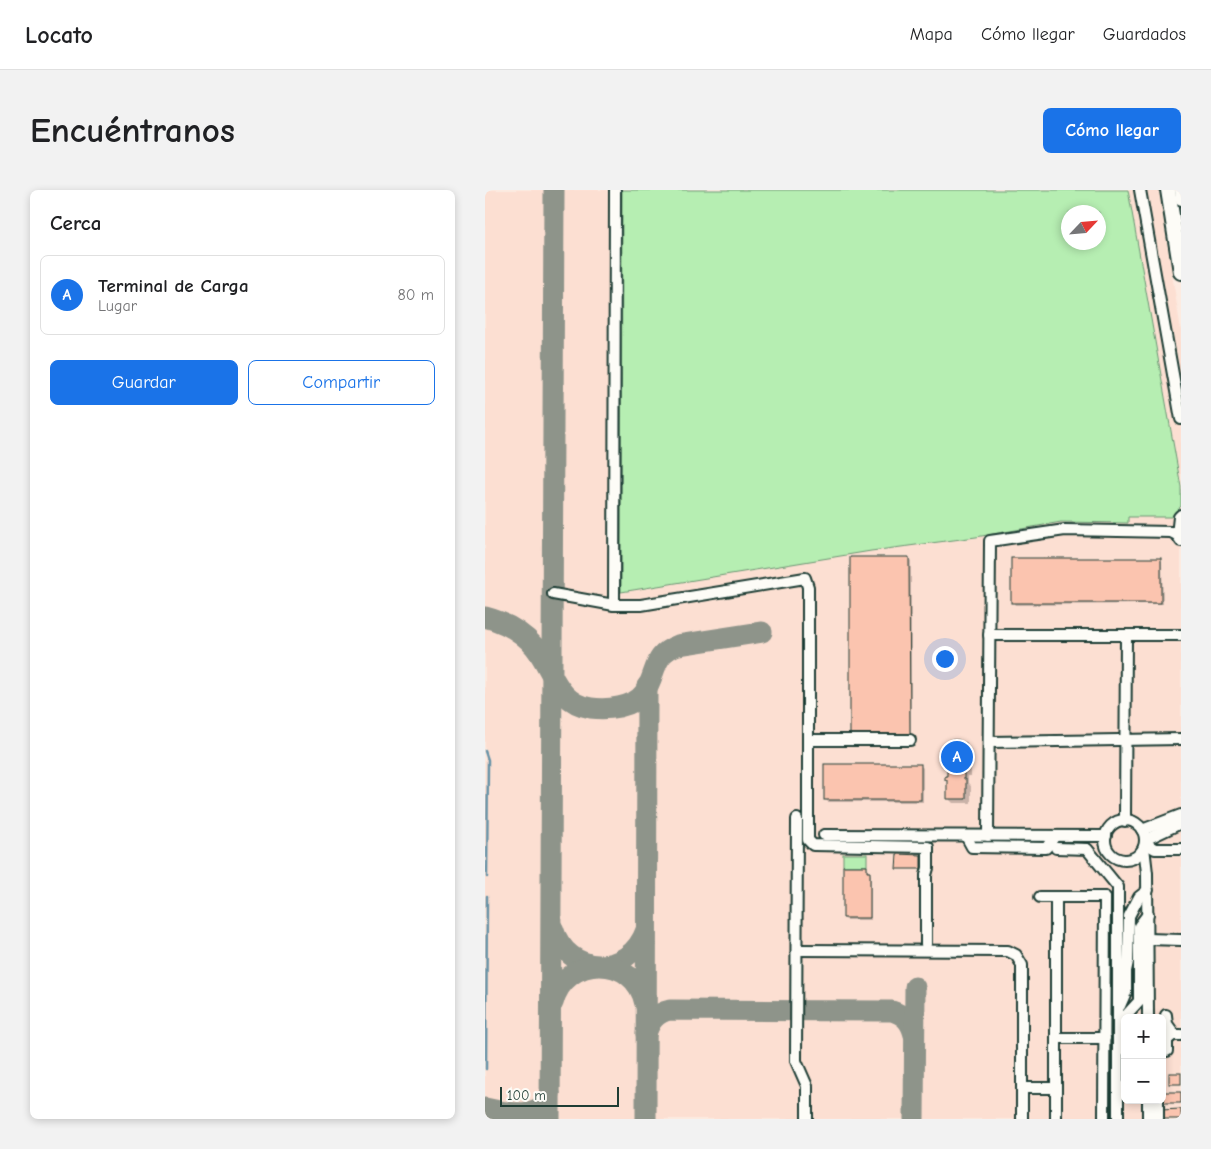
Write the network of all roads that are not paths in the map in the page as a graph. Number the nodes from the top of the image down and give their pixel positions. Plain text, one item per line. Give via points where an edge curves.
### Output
1 (615, 190) edge
2 (1140, 190) edge
3 (1168, 190) edge
4 (1179, 190) edge
5 (1181, 200) edge
6 (1181, 272) edge
7 (1181, 419) edge
8 (1181, 515) edge
9 (1179, 538) edge
10 (553, 594) dead end
11 (614, 605) junction
12 (989, 635) junction
13 (1126, 635) junction
14 (1181, 635) edge
15 (1125, 739) junction
16 (1181, 739) edge
17 (808, 740) junction
18 (910, 740) dead end
19 (989, 742) junction
20 (1181, 815) edge
21 (1125, 820) junction
22 (801, 823) junction
23 (1181, 823) edge
24 (824, 835) dead end
25 (966, 836) junction
26 (988, 836) junction
27 (1055, 836) junction
28 (1105, 836) junction
29 (1144, 840) junction
30 (1057, 848) dead end
31 (1181, 849) edge
32 (1131, 859) junction
33 (1147, 872) junction
34 (1147, 890) junction
35 (1040, 897) dead end
36 (1056, 897) junction
37 (1147, 914) junction
38 (1181, 940) edge
39 (1148, 941) junction
40 (926, 944) dead end
41 (1181, 944) edge
42 (797, 950) junction
43 (1118, 1010) junction
44 (1148, 1014) edge
45 (1166, 1017) dead end
46 (1118, 1024) junction
47 (1173, 1036) edge
48 (1056, 1038) junction
49 (1105, 1038) junction
50 (1022, 1088) junction
51 (1056, 1088) junction
52 (1148, 1104) edge
53 (1159, 1104) edge
54 (807, 1119) edge
55 (1022, 1119) edge
56 (1056, 1119) edge
57 (1104, 1119) edge
58 (1118, 1119) edge
59 (1148, 1119) edge
60 (1158, 1119) edge

1 - 11 street
2 - 7 street
3 - 6 main road
4 - 5 street
8 - 9 street
9 - 12 street via 1171,532 1065,530 990,541
10 - 11 street
11 - 17 street via 641,605 805,578 808,587
12 - 13 street
12 - 19 street
13 - 14 street
13 - 15 street
15 - 16 street
15 - 19 street
15 - 21 street
17 - 18 street
17 - 22 street
19 - 26 street
20 - 29 street
21 - 28 street via 1112,825
21 - 29 street via 1137,825
22 - 40 street via 813,845 927,847
22 - 42 street
23 - 29 street
24 - 25 street
25 - 26 street
25 - 27 street via 971,847 1046,848
26 - 27 street
27 - 28 street
28 - 32 street via 1112,855 1117,859
29 - 31 street via 1155,849
29 - 32 street via 1141,852
29 - 33 street
30 - 43 street via 1087,849 1118,887
32 - 33 street
33 - 34 street
34 - 37 street
34 - 43 street via 1129,916 1126,992
35 - 36 street
36 - 48 street
36 - 49 street via 1105,897
37 - 39 street
37 - 46 street via 1139,926 1139,1001
38 - 39 street
39 - 41 street
39 - 44 street
42 - 50 street via 1008,951 1016,955 1022,965
42 - 54 street via 796,1061 807,1086
43 - 46 street
45 - 47 street
46 - 58 street
48 - 49 street
48 - 51 street
49 - 57 street
50 - 51 street
50 - 55 street
51 - 56 street
52 - 59 street
53 - 60 street

